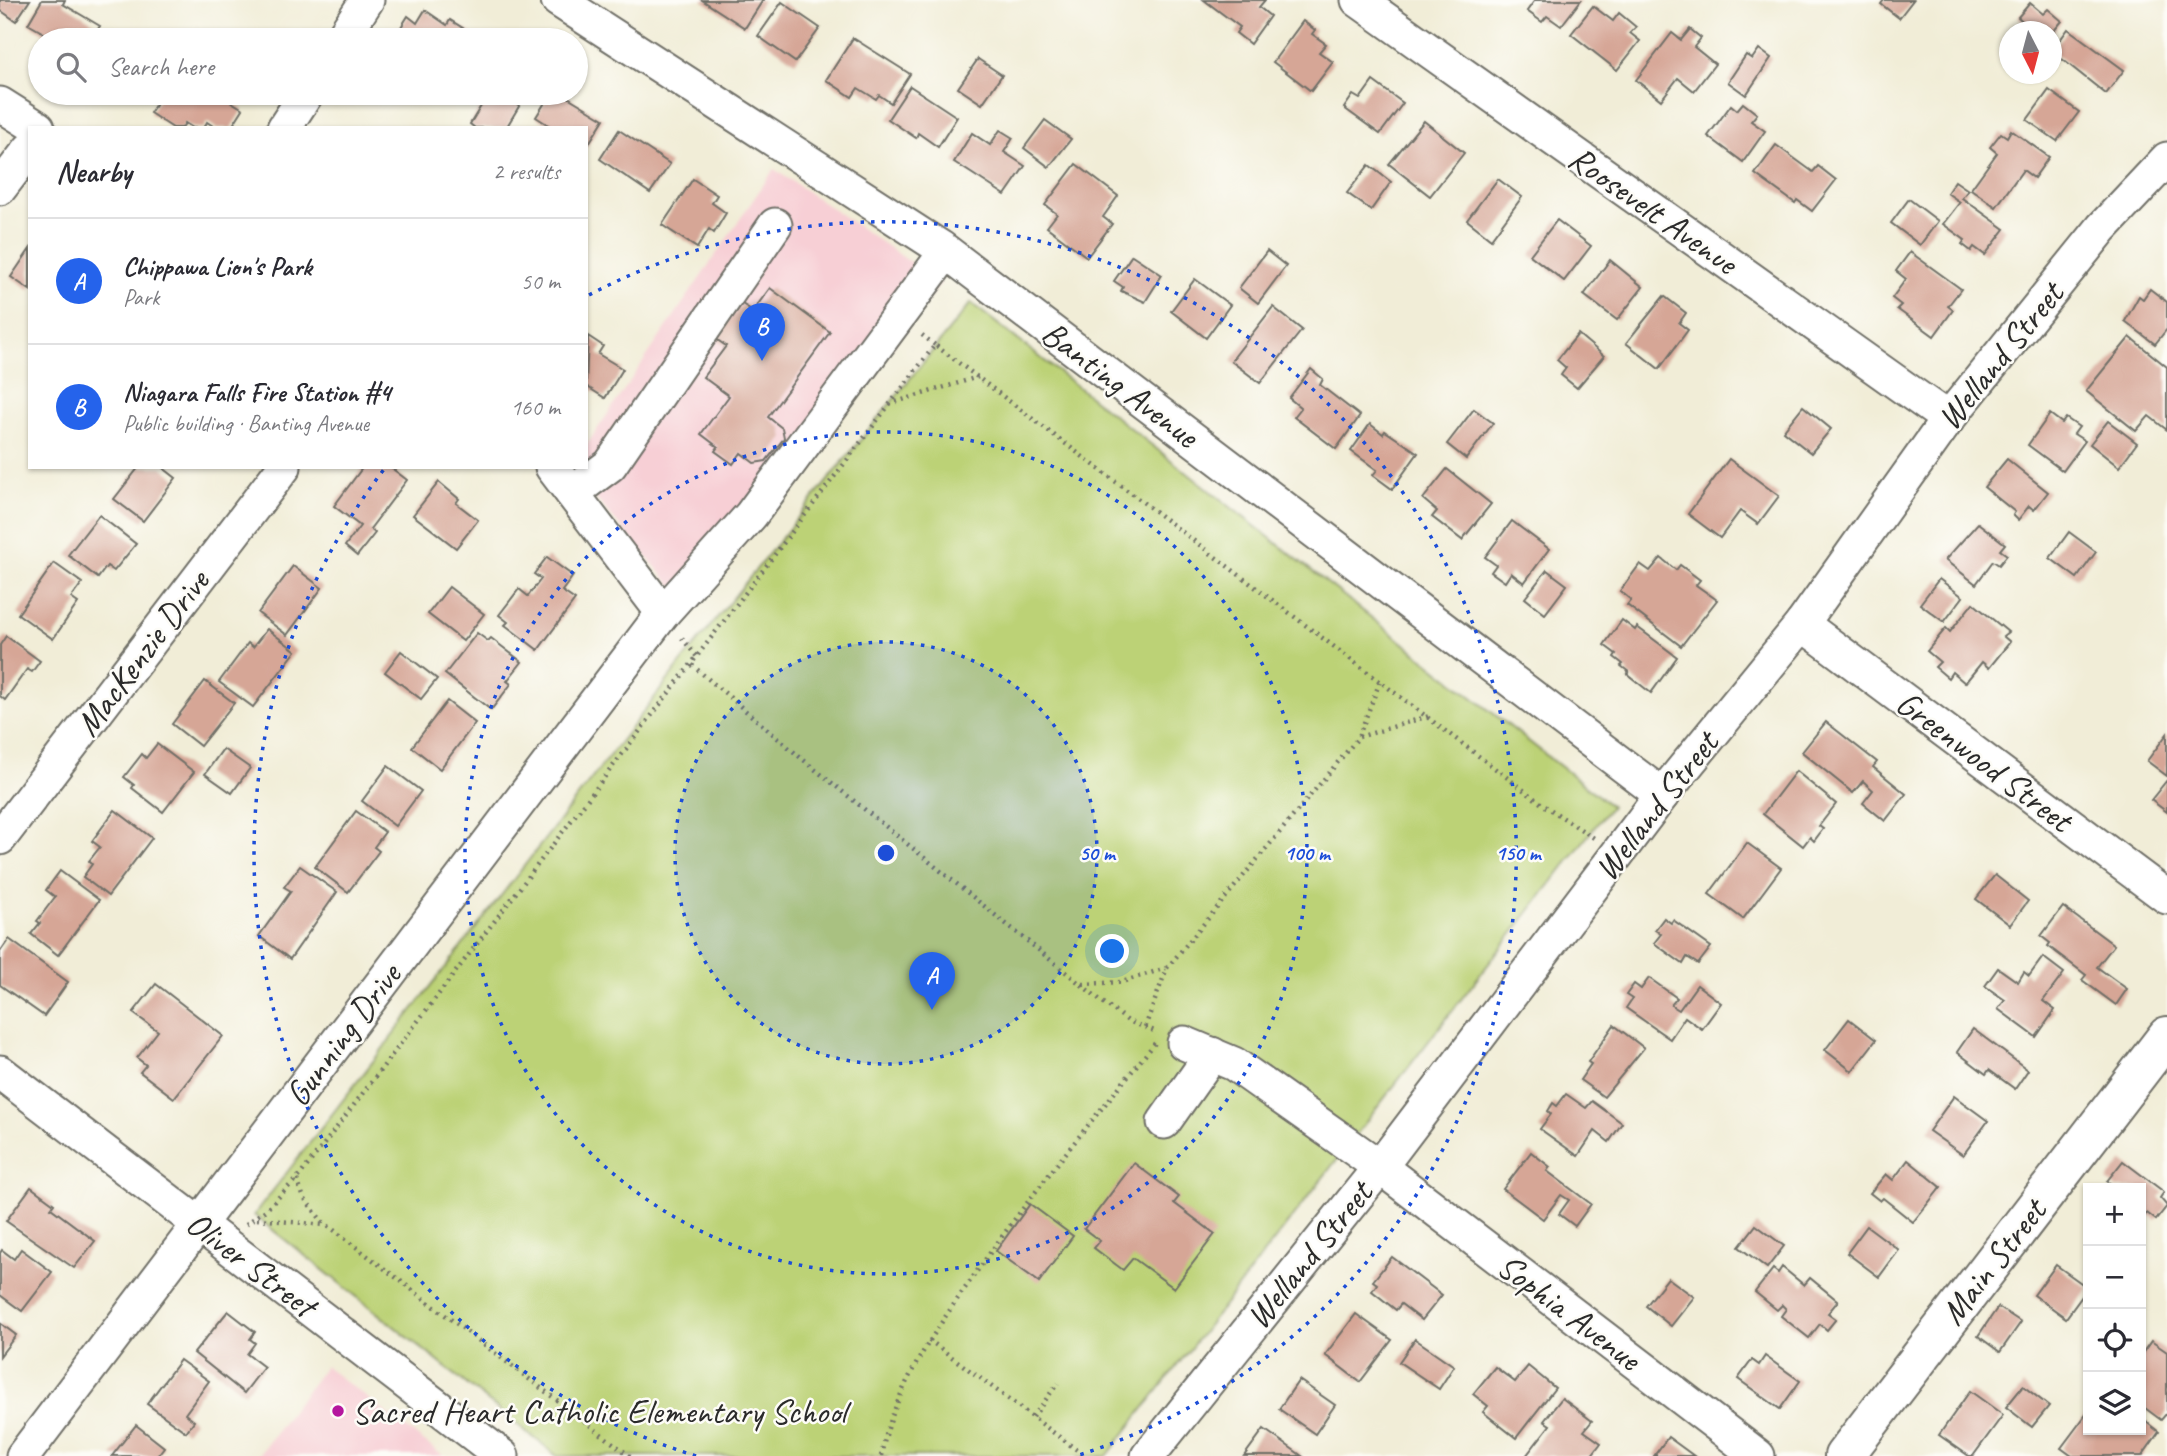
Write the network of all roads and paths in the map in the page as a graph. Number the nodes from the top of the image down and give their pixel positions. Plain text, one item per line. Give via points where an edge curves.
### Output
1 (367, 0) edge
2 (558, 0) edge
3 (1358, 0) edge
4 (349, 28) edge
5 (0, 104) edge
6 (299, 105) edge
7 (35, 126) edge
8 (285, 126) edge
9 (28, 152) edge
10 (2167, 159) edge
11 (0, 188) edge
12 (775, 225) dead end
13 (946, 252) junction
14 (979, 377) junction
15 (894, 402) junction
16 (1948, 419) junction
17 (282, 469) edge
18 (554, 469) edge
19 (572, 493) junction
20 (663, 612) junction
21 (1801, 624) junction
22 (692, 664) junction
23 (1381, 679) junction
24 (1429, 716) junction
25 (1358, 738) junction
26 (1662, 795) junction
27 (0, 838) edge
28 (1622, 848) junction
29 (2167, 897) edge
30 (1167, 968) junction
31 (1082, 984) junction
32 (1144, 1027) junction
33 (2167, 1035) edge
34 (0, 1072) edge
35 (1164, 1122) dead end
36 (1380, 1167) junction
37 (297, 1179) junction
38 (257, 1218) junction
39 (200, 1224) junction
40 (245, 1224) dead end
41 (328, 1226) junction
42 (929, 1340) junction
43 (1058, 1383) dead end
44 (1033, 1417) junction
45 (23, 1456) edge
46 (502, 1456) edge
47 (630, 1456) edge
48 (881, 1456) edge
49 (1085, 1456) edge
50 (1147, 1456) edge
51 (1758, 1456) edge
52 (1844, 1456) edge

1 - 4 street
2 - 13 street, Banting Avenue
3 - 16 street, Roosevelt Avenue
5 - 7 street
6 - 8 street
9 - 11 street
10 - 16 street, Welland Street via 2102,228
12 - 19 street via 610,465
13 - 20 street, Gunning Drive via 751,515
13 - 26 street, Banting Avenue
14 - 15 path
14 - 15 path via 935,345
14 - 23 path
15 - 22 path
16 - 21 street, Welland Street
17 - 27 street, MacKenzie Drive
18 - 19 street
19 - 20 street
20 - 39 street, Gunning Drive
21 - 26 street, Welland Street
21 - 29 street, Greenwood Street
22 - 31 path via 801,758
22 - 37 path
23 - 24 path
23 - 25 path
24 - 25 path
24 - 28 path via 1575,828
25 - 30 path
26 - 28 street, Welland Street
28 - 36 street, Welland Street
30 - 31 path via 1122,982
30 - 32 path
31 - 32 path via 1128,1021
32 - 42 path via 1162,1034 1022,1207
33 - 52 main road, Main Street
34 - 39 street, Oliver Street
35 - 36 street, Sophia Avenue via 1198,1049 1234,1064
36 - 50 street, Welland Street
36 - 51 street, Sophia Avenue
37 - 38 path
37 - 41 path via 310,1207
38 - 40 path
38 - 41 path
39 - 45 street, Gunning Drive
39 - 46 street, Oliver Street
41 - 47 path
42 - 44 path
42 - 48 path via 894,1405
43 - 44 path
44 - 49 path

